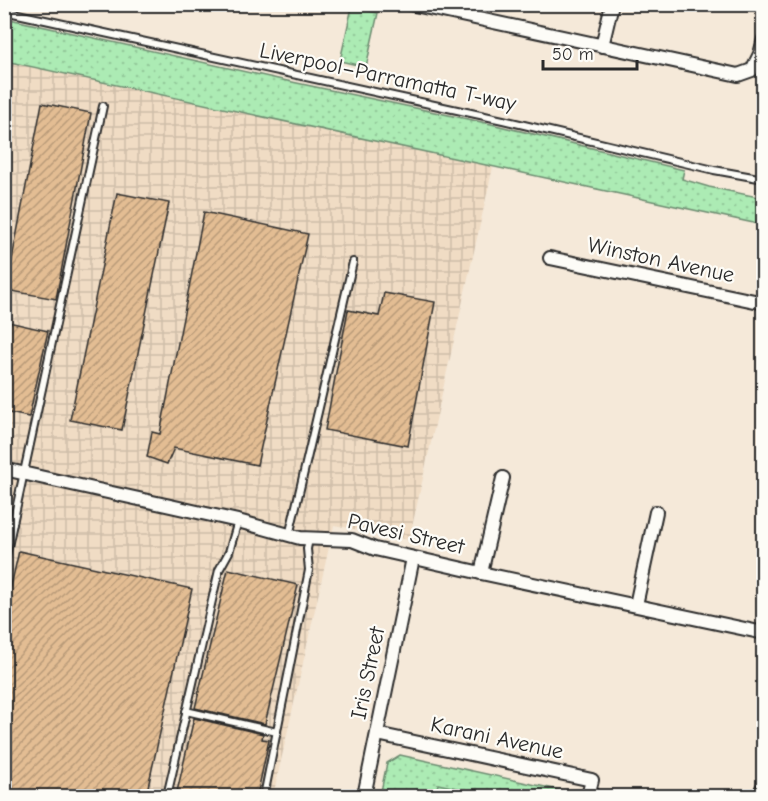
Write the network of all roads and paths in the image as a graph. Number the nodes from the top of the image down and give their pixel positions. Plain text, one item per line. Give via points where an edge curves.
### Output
1 (410, 4) edge
2 (612, 4) edge
3 (4, 11) edge
4 (764, 39) edge
5 (602, 46) junction
6 (103, 106) dead end
7 (764, 179) edge
8 (550, 258) dead end
9 (353, 262) dead end
10 (764, 303) edge
11 (4, 469) edge
12 (25, 474) junction
13 (503, 478) dead end
14 (656, 512) dead end
15 (238, 521) junction
16 (289, 536) junction
17 (309, 539) junction
18 (413, 558) junction
19 (4, 565) edge
20 (482, 573) junction
21 (636, 605) junction
22 (764, 633) edge
23 (186, 711) junction
24 (277, 732) junction
25 (376, 734) junction
26 (764, 790) edge
27 (167, 796) edge
28 (264, 796) edge
29 (364, 796) edge
30 (588, 796) edge
31 (762, 796) edge

1 - 5 street
2 - 5 street
3 - 7 lane, Liverpool–Parramatta T-way
4 - 5 street via 752,70 738,75
6 - 12 lane
8 - 10 street, Winston Avenue
9 - 16 lane
11 - 12 street, Pavesi Street
12 - 15 street, Pavesi Street
12 - 19 lane
13 - 20 street
14 - 21 street
15 - 16 street, Pavesi Street
15 - 23 lane via 219,570
16 - 17 street, Pavesi Street
17 - 18 street, Pavesi Street via 352,540
17 - 24 lane via 309,570
18 - 20 street, Pavesi Street
18 - 25 street, Iris Street
20 - 21 street, Pavesi Street
21 - 22 street, Pavesi Street
23 - 24 lane
23 - 27 lane
24 - 28 lane
25 - 29 street, Iris Street
25 - 30 street, Karani Avenue via 592,780
26 - 31 main road

